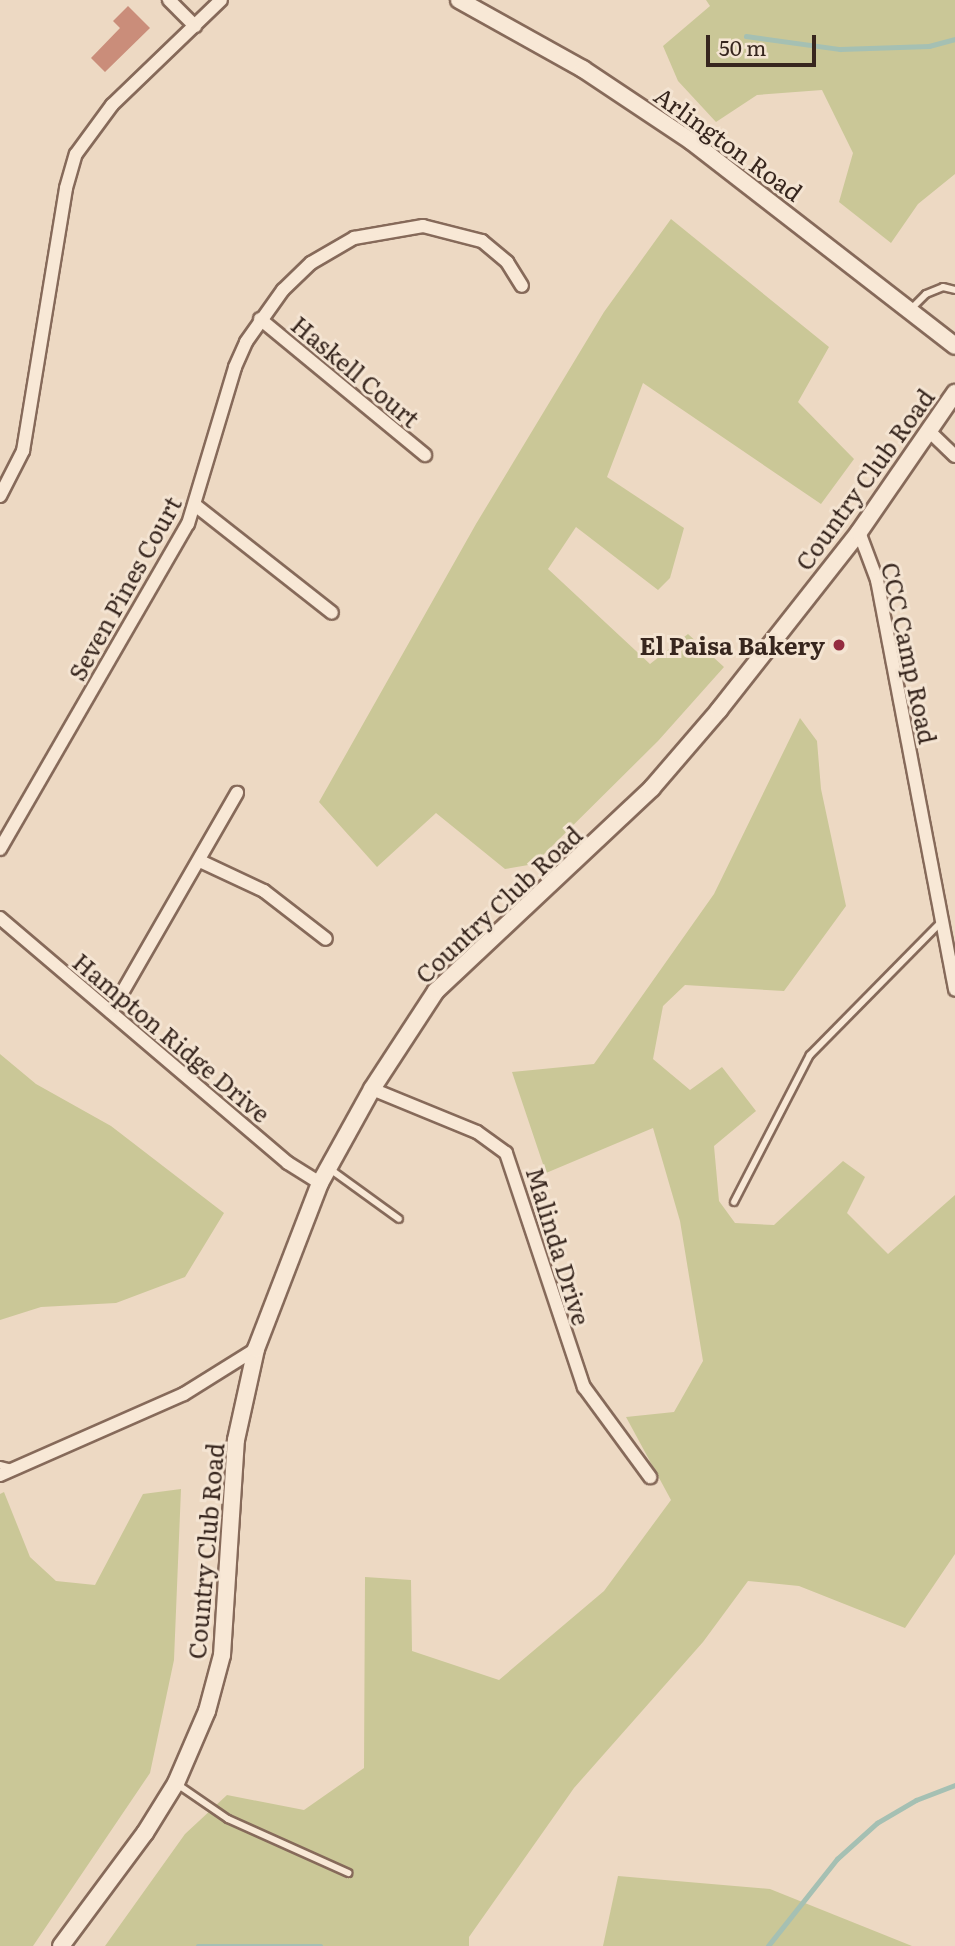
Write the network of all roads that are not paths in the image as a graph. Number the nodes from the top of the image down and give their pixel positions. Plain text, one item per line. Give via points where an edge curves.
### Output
1 (169, 0) edge
2 (221, 0) edge
3 (459, 0) edge
4 (195, 26) junction
5 (522, 286) dead end
6 (955, 290) edge
7 (910, 310) junction
8 (260, 319) junction
9 (955, 346) edge
10 (955, 393) edge
11 (929, 431) junction
12 (425, 455) dead end
13 (955, 456) edge
14 (0, 496) edge
15 (195, 505) junction
16 (859, 532) junction
17 (332, 613) dead end
18 (237, 793) dead end
19 (0, 849) edge
20 (200, 861) junction
21 (0, 918) edge
22 (941, 922) junction
23 (326, 939) dead end
24 (955, 990) edge
25 (111, 1012) junction
26 (372, 1089) junction
27 (328, 1168) junction
28 (320, 1183) junction
29 (734, 1202) dead end
30 (399, 1219) dead end
31 (256, 1349) junction
32 (0, 1465) edge
33 (14, 1468) junction
34 (0, 1475) edge
35 (650, 1477) dead end
36 (176, 1783) junction
37 (348, 1873) dead end
38 (61, 1946) edge

1 - 4 street
2 - 4 street
3 - 7 street, Arlington Road via 628,97
4 - 14 street via 112,104 76,154 66,188 23,451
5 - 8 street, Seven Pines Court via 506,262 482,241 444,228 401,227 332,249 311,263
6 - 7 lane via 943,287 926,294
7 - 9 street, Arlington Road
8 - 12 street, Haskell Court
8 - 15 street, Seven Pines Court via 235,367
10 - 11 street, Country Club Road
11 - 13 street
11 - 16 street, Country Club Road
15 - 17 street
15 - 19 street, Seven Pines Court
16 - 22 street, CCC Camp Road via 877,580
16 - 26 street, Country Club Road via 652,788 436,991
18 - 20 street
20 - 23 street via 264,891
20 - 25 street
21 - 25 street, Hampton Ridge Drive
22 - 24 street, CCC Camp Road
22 - 29 lane via 810,1055
25 - 28 street, Hampton Ridge Drive via 288,1163
26 - 27 street, Country Club Road
26 - 35 street, Malinda Drive via 477,1132 506,1153 584,1387
27 - 28 street, Country Club Road
27 - 30 lane
28 - 31 street, Country Club Road
31 - 33 street via 184,1394
31 - 36 street, Country Club Road via 229,1499 222,1655 207,1711
32 - 33 lane
33 - 34 street
36 - 37 lane via 228,1819
36 - 38 street, Country Club Road

